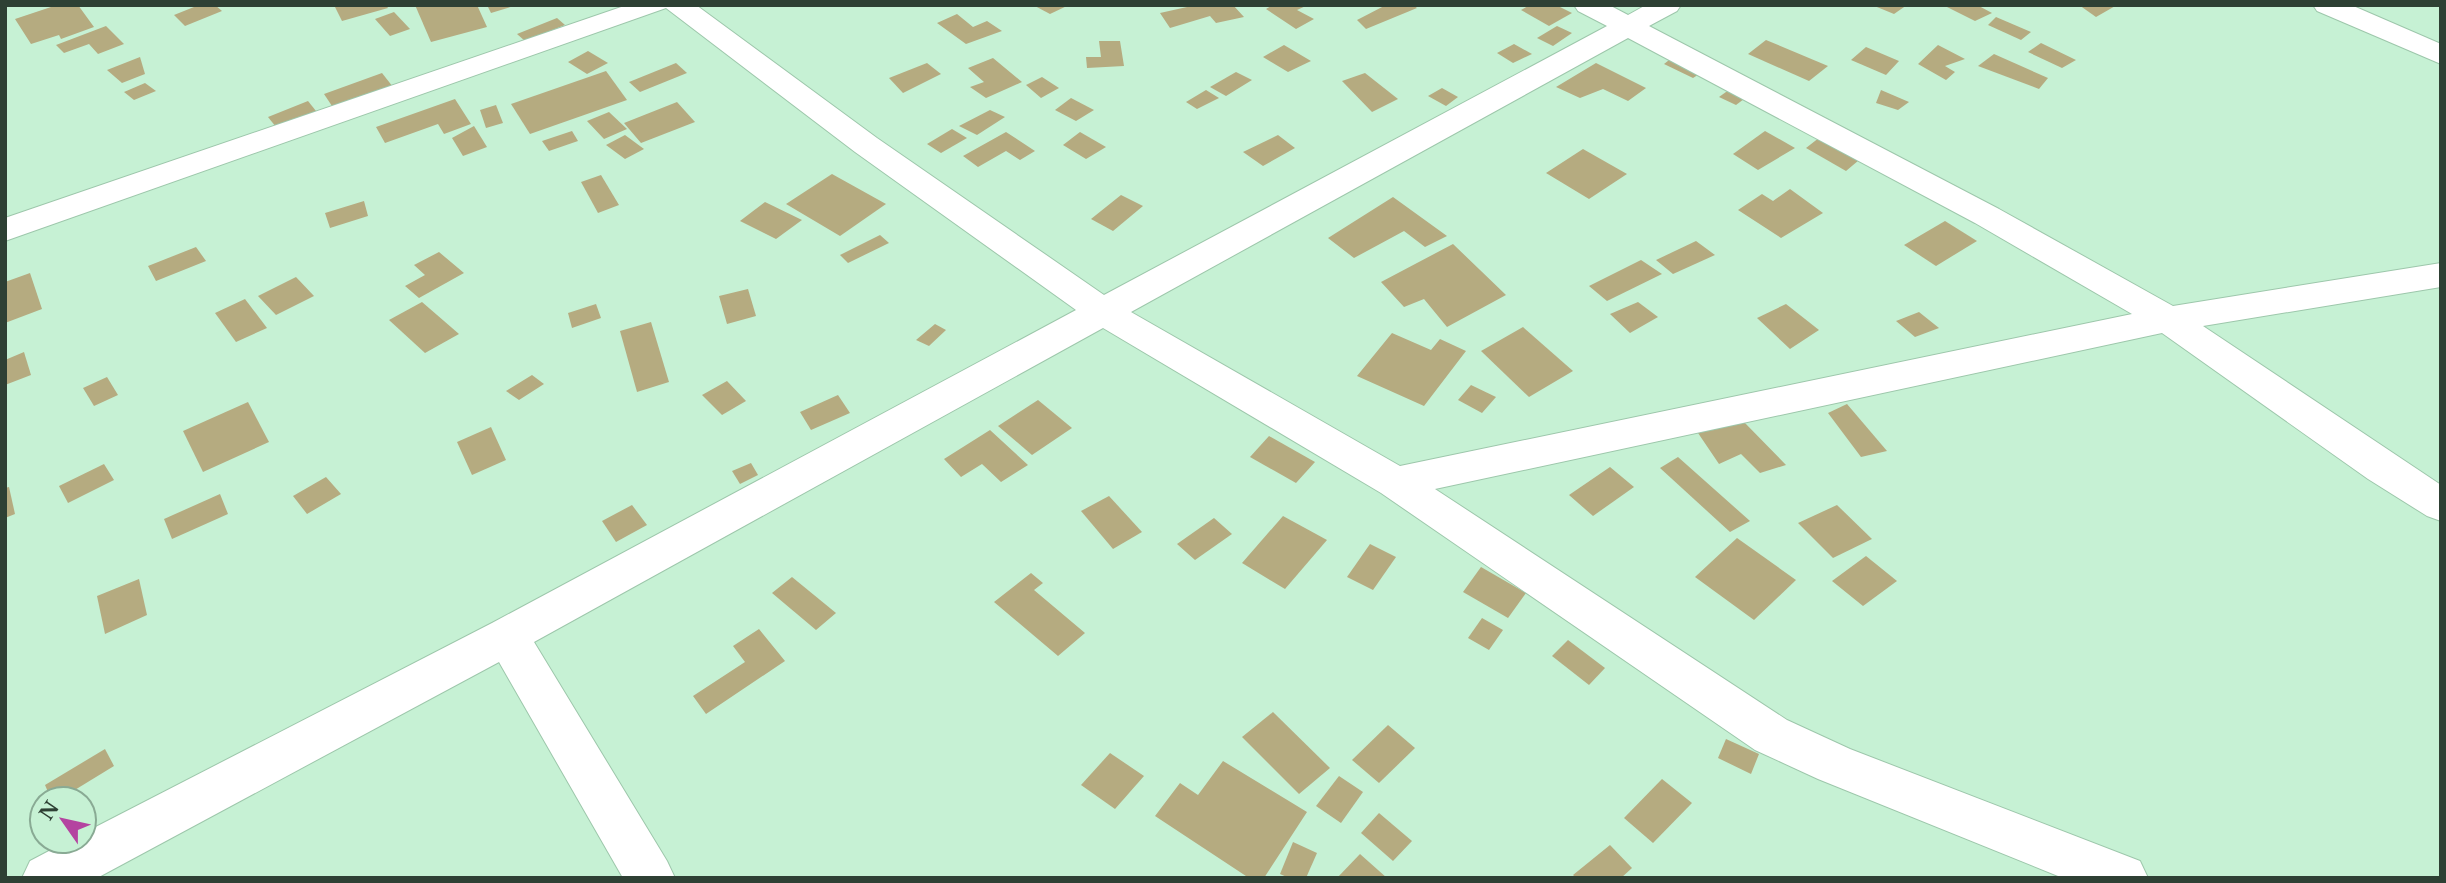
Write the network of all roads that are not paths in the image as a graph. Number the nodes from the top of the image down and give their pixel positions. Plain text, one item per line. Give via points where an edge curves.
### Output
1 (655, 5) edge
2 (678, 5) edge
3 (1588, 5) edge
4 (1667, 5) edge
5 (2327, 5) edge
6 (1626, 26) junction
7 (2441, 55) edge
8 (5, 230) edge
9 (2441, 275) edge
10 (1103, 312) junction
11 (2168, 320) junction
12 (1395, 482) junction
13 (2441, 505) edge
14 (507, 636) junction
15 (47, 878) edge
16 (650, 878) edge
17 (2123, 878) edge

1 - 8 street
2 - 10 street
3 - 6 street
4 - 6 street
5 - 7 street
6 - 10 street
6 - 11 street via 1975,209
9 - 11 street
10 - 12 street
10 - 14 street
11 - 12 street
11 - 13 street
12 - 17 street via 1771,735
14 - 15 street
14 - 16 street

